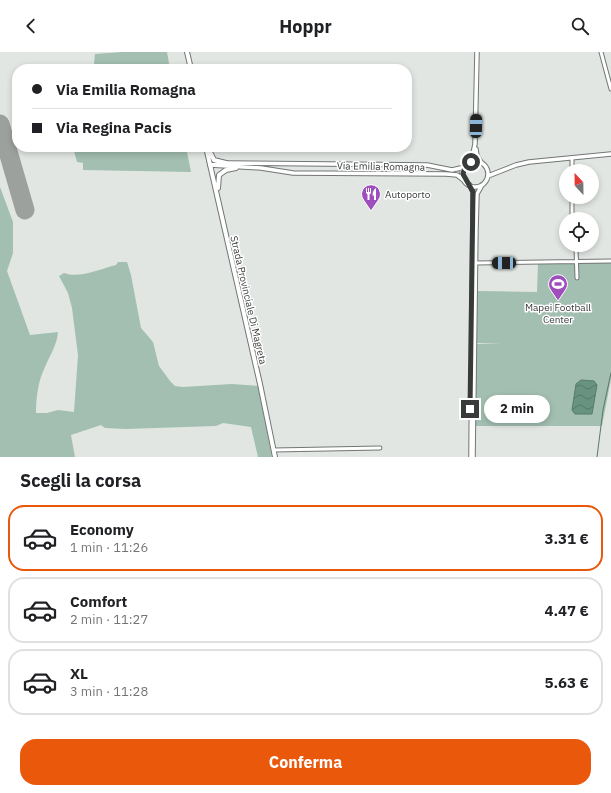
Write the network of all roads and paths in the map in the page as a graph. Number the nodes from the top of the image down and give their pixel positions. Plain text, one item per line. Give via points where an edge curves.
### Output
1 (187, 52) edge
2 (477, 52) edge
3 (601, 52) edge
4 (190, 64) edge
5 (611, 89) edge
6 (475, 144) junction
7 (209, 152) edge
8 (210, 152) edge
9 (611, 154) edge
10 (572, 158) junction
11 (482, 162) junction
12 (226, 163) junction
13 (292, 164) junction
14 (572, 164) edge
15 (210, 165) junction
16 (466, 165) junction
17 (236, 168) junction
18 (487, 168) junction
19 (499, 171) junction
20 (294, 173) junction
21 (488, 176) junction
22 (466, 182) junction
23 (470, 185) junction
24 (482, 185) junction
25 (219, 206) junction
26 (576, 252) edge
27 (611, 261) edge
28 (576, 262) junction
29 (476, 263) junction
30 (577, 278) dead end
31 (380, 448) dead end
32 (274, 450) junction
33 (275, 457) edge
34 (472, 457) edge

1 - 4 main road
2 - 6 street
3 - 5 street
6 - 11 street via 477,156
6 - 16 street via 474,156
7 - 15 main road, Strada Provinciale Di Magreta
8 - 12 main road via 212,158
9 - 10 street
10 - 14 street
10 - 19 street via 529,162
11 - 16 street, Via Emilia Romagna via 474,161
11 - 18 street
12 - 13 street, Via Emilia Romagna
12 - 15 street, Via Emilia Romagna
13 - 16 street, Via Emilia Romagna via 427,165 452,170
13 - 20 street via 290,169
15 - 17 street, Via Emilia Romagna
15 - 25 main road, Strada Provinciale Di Magreta
16 - 22 street via 463,174
17 - 20 street, Via Emilia Romagna via 261,168
17 - 25 main road via 219,175
18 - 19 street
18 - 21 street
19 - 21 street
20 - 22 street, Via Emilia Romagna via 446,174 456,175
21 - 24 street
22 - 23 street, Via Emilia Romagna
23 - 24 street
23 - 34 street via 473,192
24 - 29 street via 477,194
25 - 32 main road, Strada Provinciale Di Magreta
26 - 28 street
27 - 28 street
28 - 29 street
28 - 30 street
29 - 34 street
31 - 32 street
32 - 33 main road, Strada Provinciale Di Magreta

